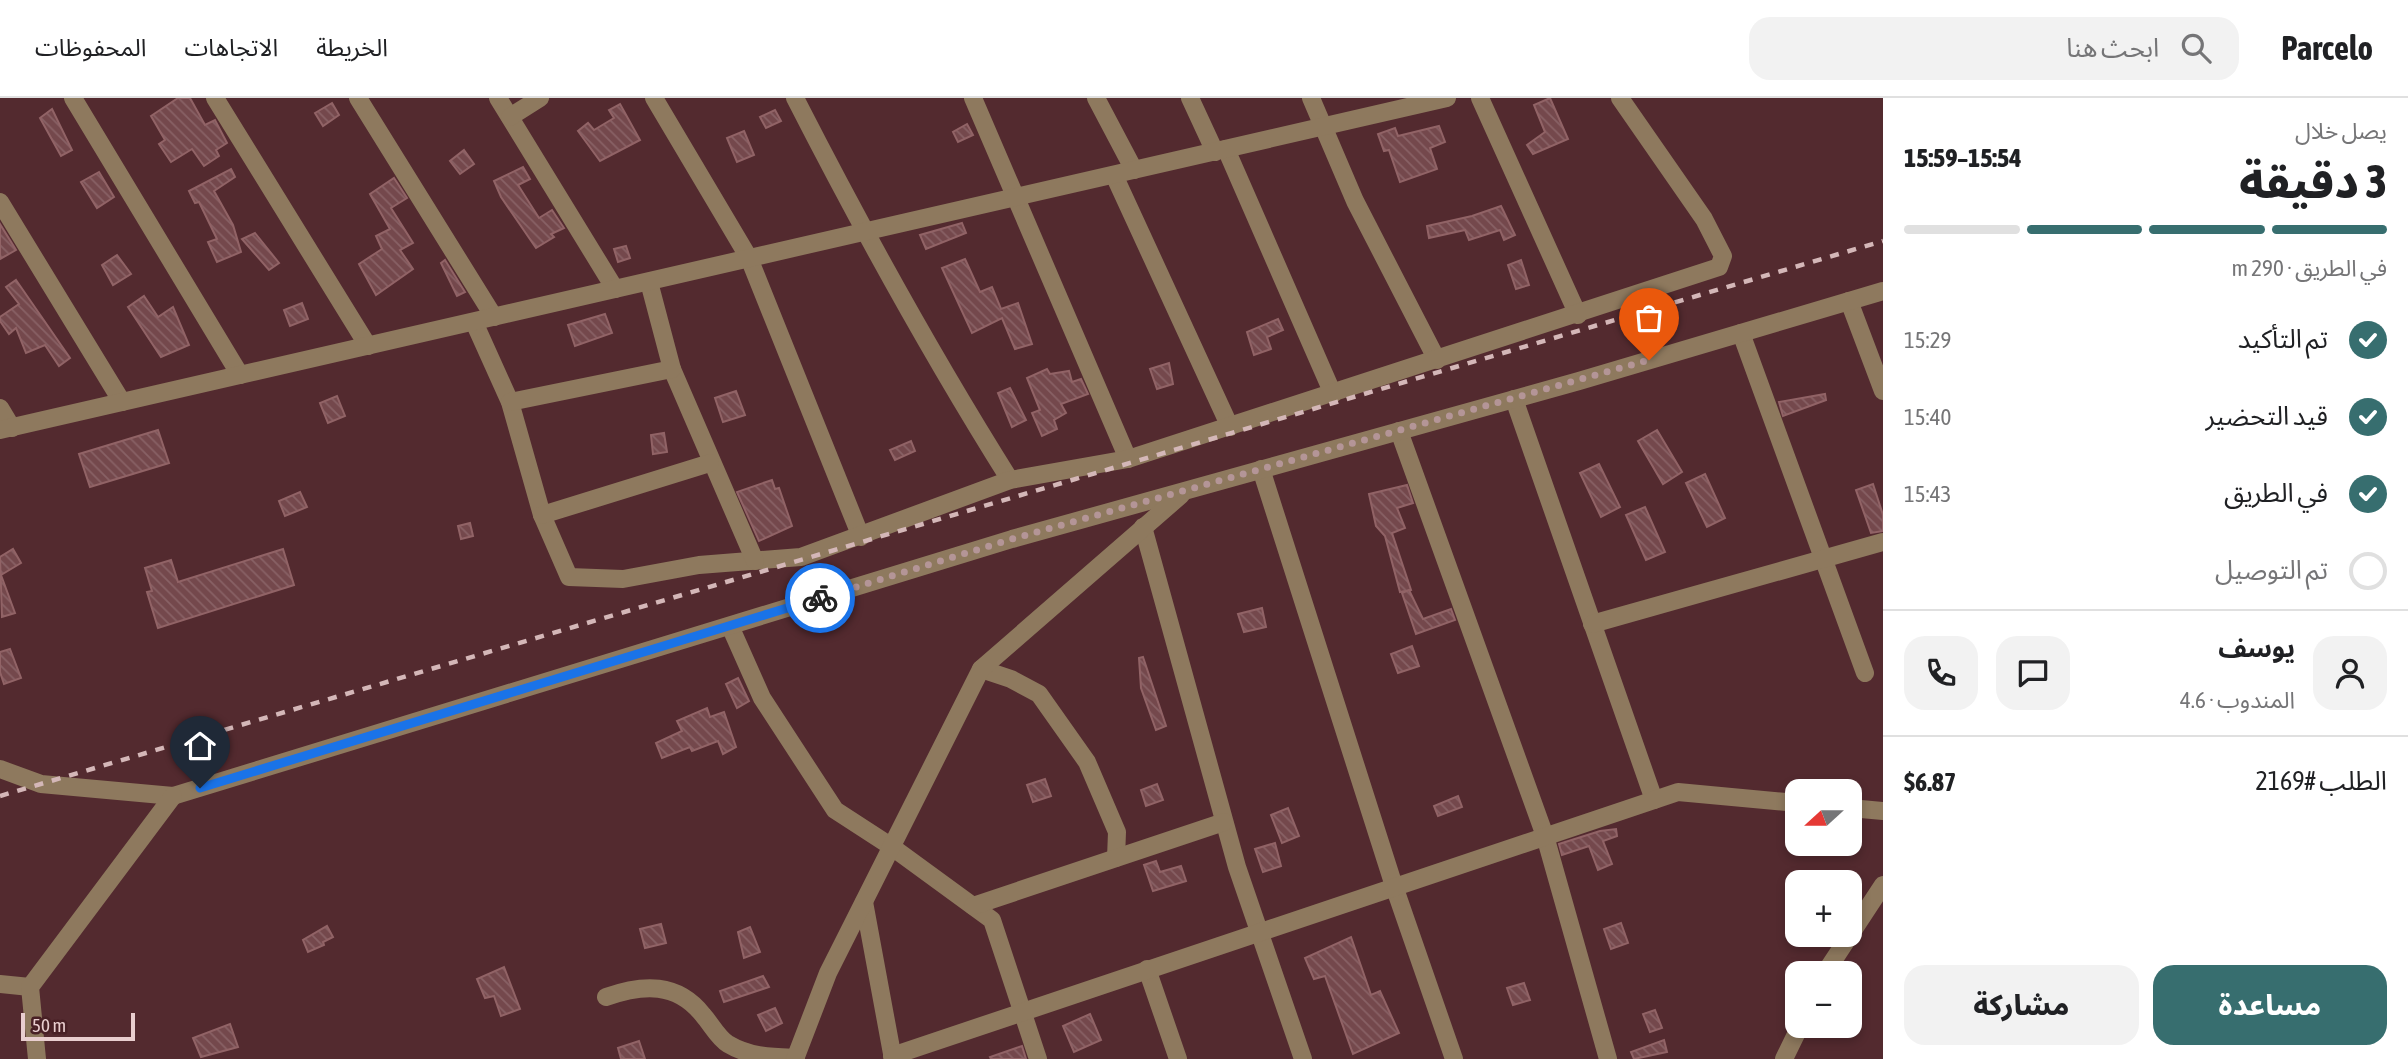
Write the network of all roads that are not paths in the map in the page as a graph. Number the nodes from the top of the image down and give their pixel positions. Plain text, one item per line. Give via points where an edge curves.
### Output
1 (73, 98) edge
2 (215, 98) edge
3 (358, 98) edge
4 (498, 98) edge
5 (540, 98) edge
6 (654, 98) edge
7 (795, 98) edge
8 (973, 98) edge
9 (1096, 98) edge
10 (1190, 98) edge
11 (1311, 98) edge
12 (1447, 98) edge
13 (1480, 98) edge
14 (1620, 98) edge
15 (510, 117) junction
16 (1325, 127) junction
17 (1220, 151) junction
18 (1134, 170) junction
19 (1114, 175) junction
20 (1017, 197) junction
21 (0, 202) edge
22 (864, 233) junction
23 (750, 258) junction
24 (649, 282) junction
25 (615, 289) junction
26 (1883, 291) edge
27 (1849, 301) junction
28 (1578, 315) junction
29 (494, 317) junction
30 (474, 322) junction
31 (1741, 333) junction
32 (368, 346) junction
33 (1437, 360) junction
34 (672, 369) junction
35 (240, 375) junction
36 (1883, 391) edge
37 (1333, 394) junction
38 (1514, 399) junction
39 (122, 402) junction
40 (510, 402) junction
41 (0, 408) edge
42 (1230, 427) junction
43 (6, 429) edge
44 (1399, 431) junction
45 (1128, 459) junction
46 (710, 463) junction
47 (1261, 469) junction
48 (1010, 481) junction
49 (1186, 490) junction
50 (542, 515) junction
51 (1143, 527) junction
52 (861, 537) junction
53 (1883, 542) edge
54 (1823, 558) junction
55 (755, 561) junction
56 (1592, 624) junction
57 (730, 626) junction
58 (981, 669) junction
59 (1865, 673) dead end
60 (0, 769) edge
61 (173, 796) junction
62 (1654, 800) junction
63 (1785, 802) edge
64 (1862, 809) edge
65 (1883, 811) edge
66 (1224, 821) junction
67 (1545, 836) junction
68 (892, 847) junction
69 (1116, 858) junction
70 (1883, 885) edge
71 (1394, 886) junction
72 (864, 902) junction
73 (973, 906) junction
74 (1875, 912) edge
75 (1259, 931) junction
76 (1835, 961) edge
77 (1147, 969) junction
78 (0, 984) edge
79 (30, 987) junction
80 (606, 997) dead end
81 (1022, 1012) junction
82 (1794, 1038) edge
83 (795, 1058) edge
84 (892, 1058) edge
85 (37, 1059) edge
86 (1038, 1059) edge
87 (1178, 1059) edge
88 (1303, 1059) edge
89 (1454, 1059) edge
90 (1608, 1059) edge
91 (1784, 1059) edge

1 - 35 street
2 - 32 street
3 - 29 street
4 - 15 street
5 - 15 street
6 - 23 street
7 - 22 street
8 - 20 street
9 - 18 street
10 - 17 street
11 - 16 street
12 - 16 street
13 - 28 street
14 - 28 street via 1704,219 1723,256 1719,267 1709,272
15 - 25 street
16 - 17 street
16 - 33 street via 1354,201
17 - 18 street
17 - 37 street
18 - 19 street
19 - 20 street
19 - 42 street
20 - 22 street
20 - 45 street
21 - 39 street
22 - 23 street
22 - 48 street
23 - 24 street
23 - 52 street
24 - 25 street
24 - 34 street
25 - 29 street
26 - 27 street
27 - 31 street
27 - 36 street
28 - 33 street
29 - 30 street
30 - 32 street
30 - 40 street
31 - 38 street
31 - 54 street
32 - 35 street
33 - 37 street
34 - 40 street
34 - 46 street
35 - 39 street
37 - 42 street
38 - 44 street
38 - 56 street
39 - 43 street
40 - 50 street
41 - 43 street
42 - 45 street
44 - 47 street
44 - 67 street
45 - 48 street
46 - 50 street
46 - 55 street
47 - 49 street
47 - 71 street
48 - 52 street
49 - 51 street
49 - 57 street
50 - 55 street via 569,577 624,579 699,565
51 - 58 street
51 - 66 street
52 - 55 street via 801,557
53 - 54 street
54 - 56 street
54 - 59 street
56 - 62 street
57 - 61 street
57 - 68 street via 762,698 835,810
58 - 68 street
58 - 69 street via 1039,694 1087,762 1117,832
60 - 61 street via 41,784
61 - 79 street
62 - 63 street via 1678,792
62 - 67 street
64 - 65 street
66 - 69 street
66 - 75 street
67 - 71 street
67 - 90 street
68 - 72 street
68 - 73 street
69 - 73 street
70 - 74 street
71 - 75 street
71 - 89 street
72 - 83 street via 828,973
72 - 84 street
73 - 81 street via 992,920
74 - 76 street
75 - 77 street
75 - 88 street
77 - 81 street
77 - 87 street
78 - 79 street
79 - 85 street
80 - 83 street via 635,987 663,988 692,1000 725,1042 751,1056
81 - 84 street
81 - 86 street
82 - 91 street

